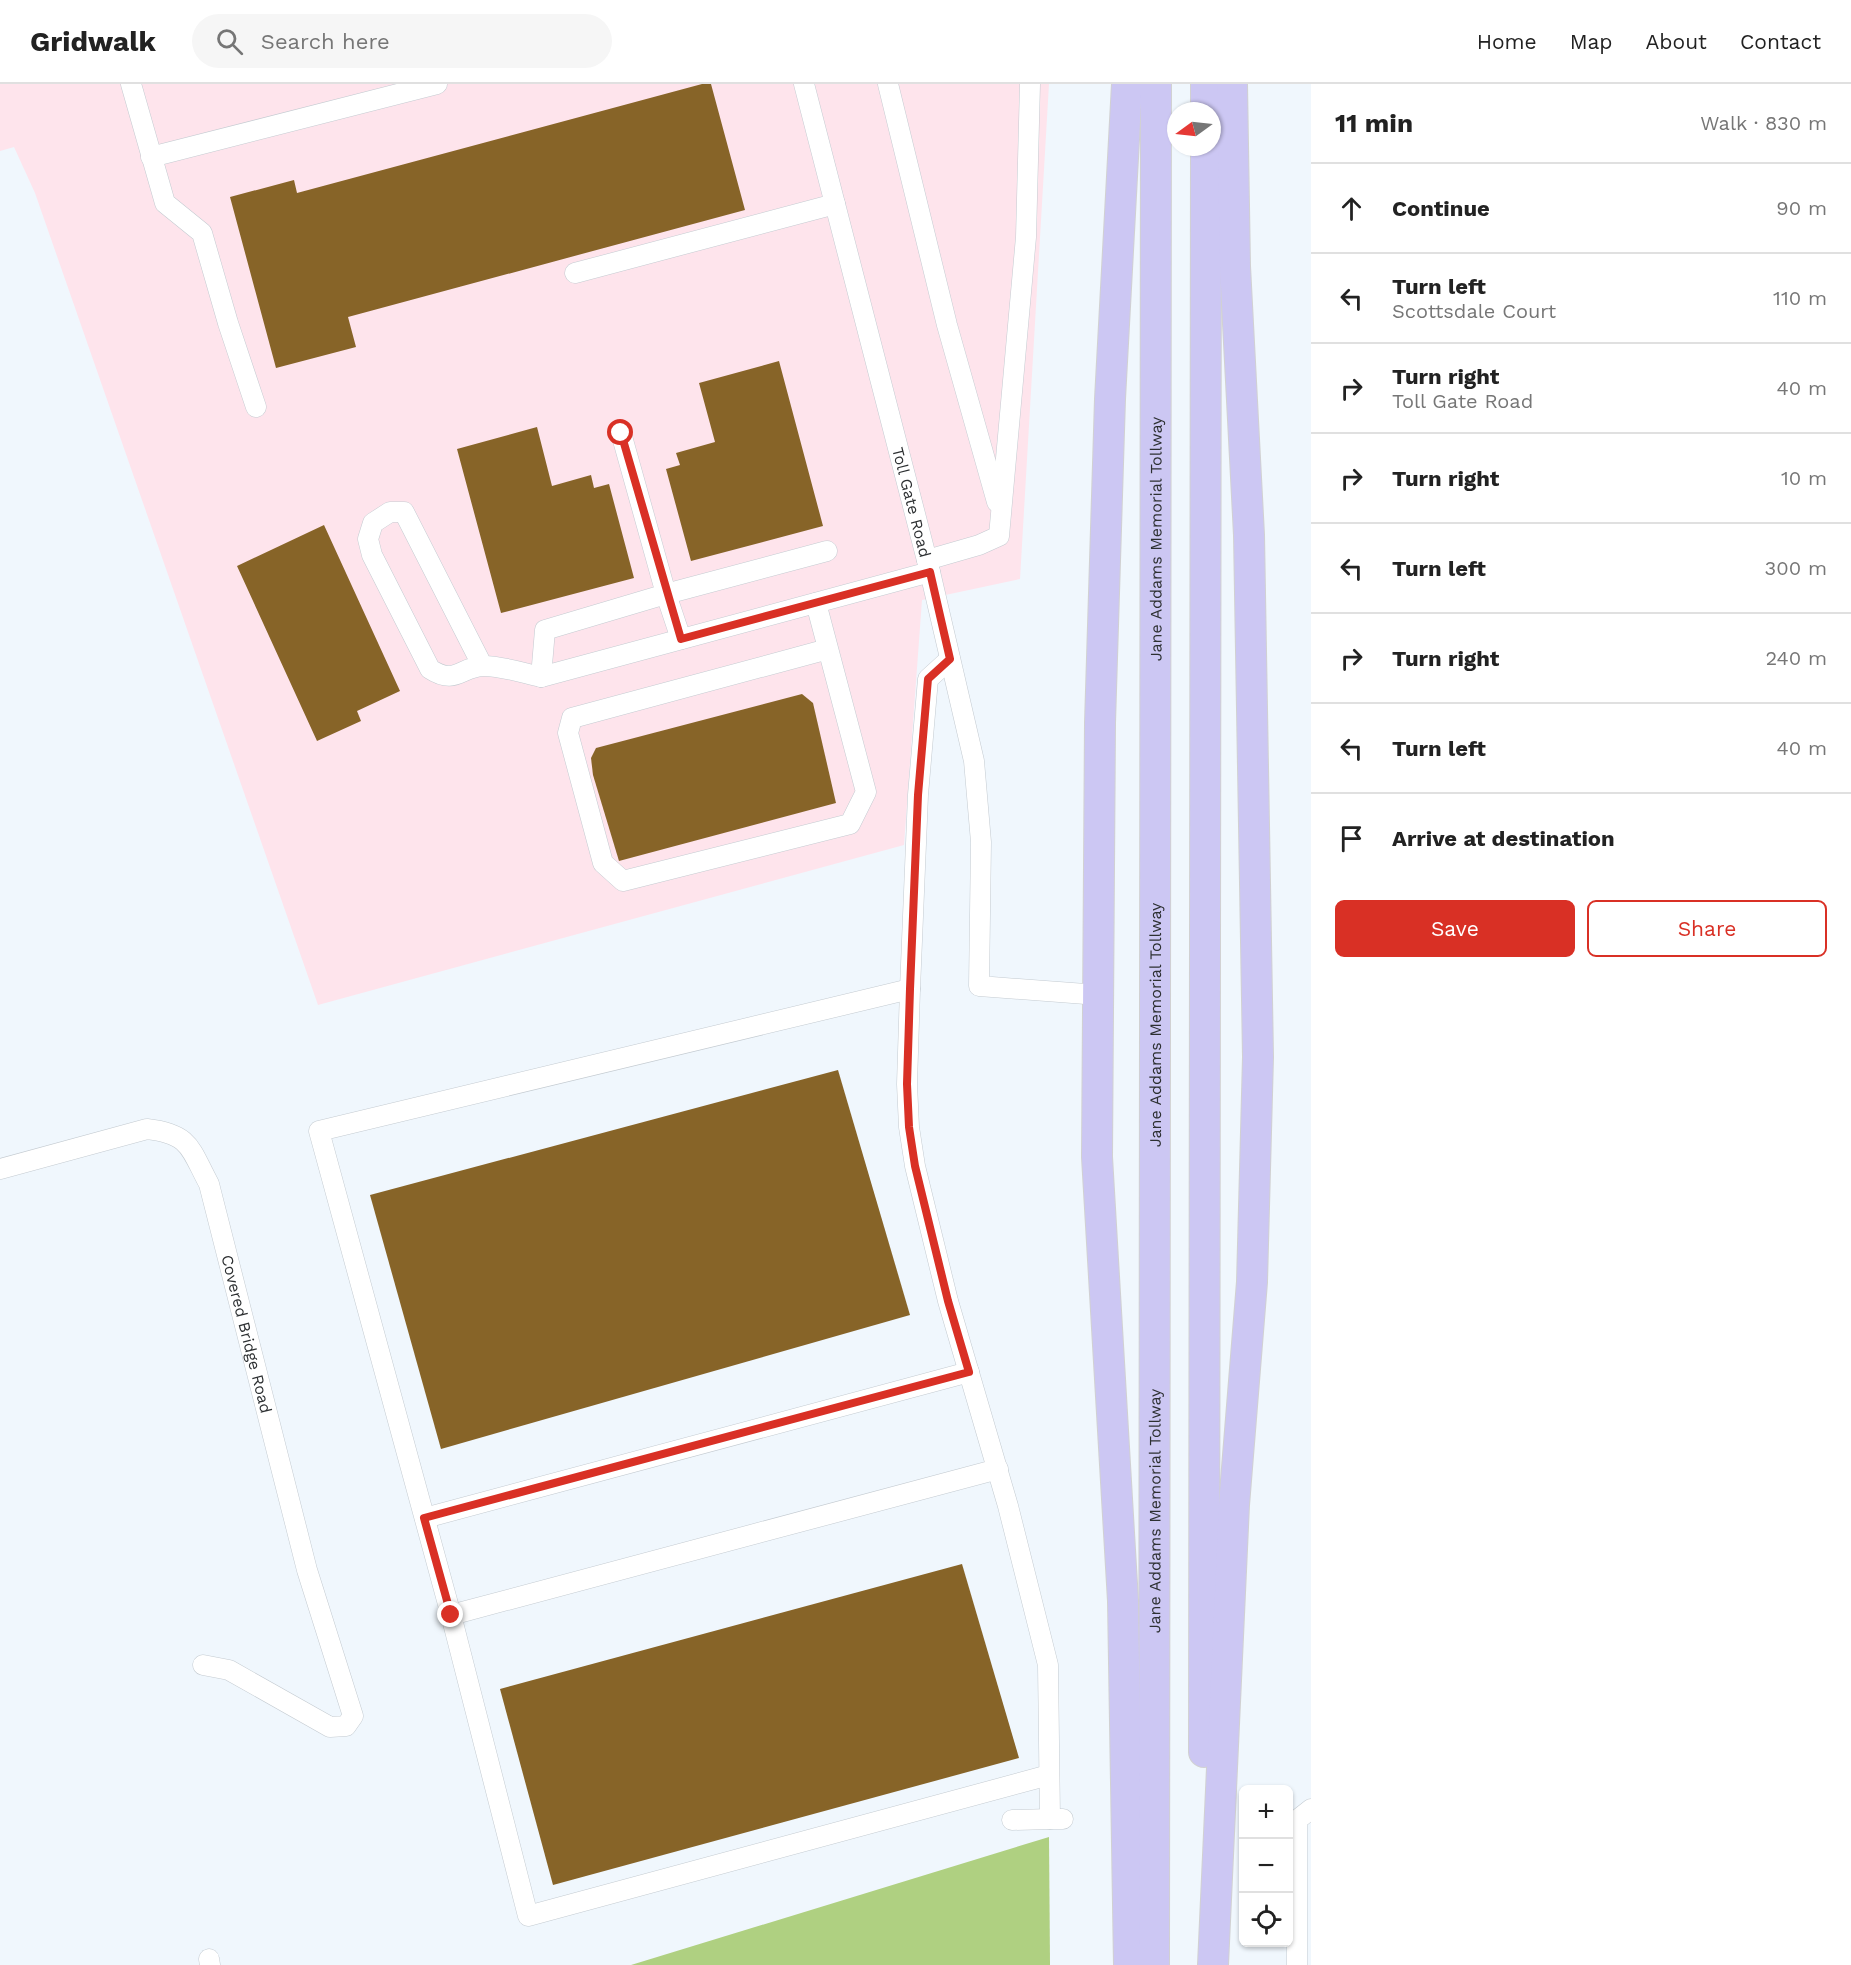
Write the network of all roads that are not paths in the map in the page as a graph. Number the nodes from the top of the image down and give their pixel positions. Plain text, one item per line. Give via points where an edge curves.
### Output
1 (131, 84) edge
2 (437, 84) edge
3 (804, 84) edge
4 (888, 84) edge
5 (1030, 84) edge
6 (1127, 84) edge
7 (1156, 84) edge
8 (1206, 84) edge
9 (1232, 84) edge
10 (1206, 102) edge
11 (1206, 156) edge
12 (151, 157) junction
13 (835, 204) junction
14 (575, 273) dead end
15 (256, 407) dead end
16 (621, 433) dead end
17 (1000, 515) junction
18 (827, 551) dead end
19 (929, 566) junction
20 (666, 594) junction
21 (816, 603) junction
22 (681, 639) junction
23 (828, 649) junction
24 (950, 659) junction
25 (482, 666) junction
26 (541, 676) junction
27 (910, 989) junction
28 (1099, 995) junction
29 (0, 1169) edge
30 (969, 1372) junction
31 (998, 1469) junction
32 (424, 1518) junction
33 (451, 1615) junction
34 (203, 1665) dead end
35 (1049, 1775) junction
36 (1311, 1809) edge
37 (1012, 1820) dead end
38 (1129, 1965) edge
39 (1154, 1965) edge
40 (1204, 1965) edge
41 (1213, 1965) edge
42 (1297, 1965) edge

1 - 12 street
2 - 12 street
3 - 13 street, Toll Gate Road
4 - 17 street via 947,326
5 - 17 street via 1026,237
6 - 28 highway via 1109,422 1100,723
7 - 39 highway, Jane Addams Memorial Tollway
8 - 10 highway
9 - 41 highway via 1235,266 1249,535 1258,1057 1252,1282 1234,1505
11 - 40 highway
12 - 15 street via 165,203 202,233
13 - 14 street
13 - 19 street, Toll Gate Road
16 - 20 street
17 - 19 street via 999,536
18 - 20 street
19 - 21 street
19 - 24 street, Toll Gate Road
20 - 22 street
20 - 26 street via 545,630
21 - 22 street
21 - 23 street
22 - 26 street
23 - 23 street via 866,792 850,824 623,881 603,863 568,732 572,718
24 - 27 street via 928,679 918,795
24 - 28 street, Toll Gate Road via 974,761 981,842 979,986
25 - 25 street via 453,677 430,669 372,555 368,539 373,523 390,512 404,512
25 - 26 street
27 - 30 street via 907,1084 915,1166
27 - 32 street via 319,1131
28 - 38 highway via 1097,1157 1123,1601
29 - 34 street, Covered Bridge Road via 147,1130 169,1132 186,1141 209,1184 308,1570 353,1716 346,1726 330,1727 229,1670
30 - 31 street
30 - 32 street
31 - 33 street
31 - 35 street via 1048,1665
32 - 33 street
33 - 35 street via 528,1916
35 - 37 street via 1056,1819
36 - 42 street via 1297,1820

